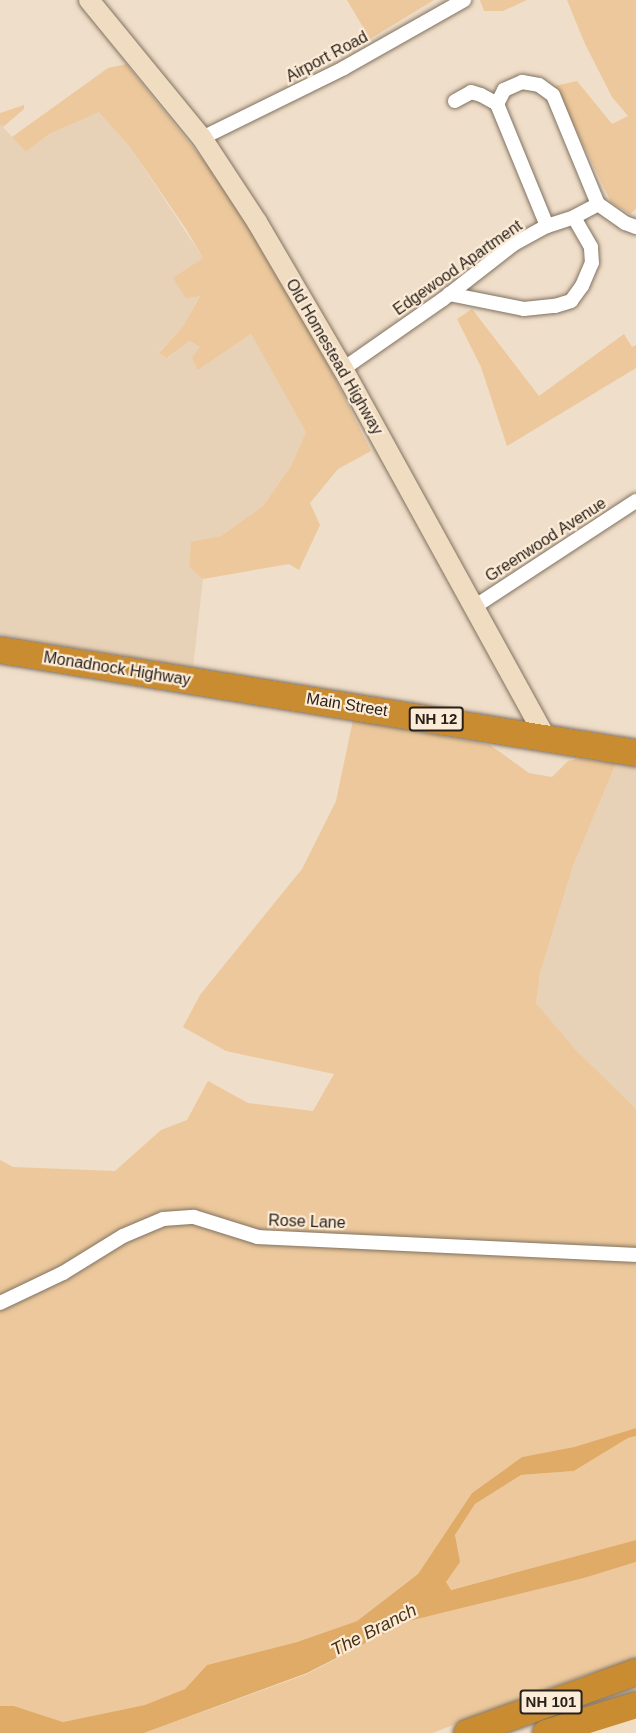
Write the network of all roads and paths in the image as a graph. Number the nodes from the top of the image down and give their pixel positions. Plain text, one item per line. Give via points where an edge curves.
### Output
1 (89, 0) edge
2 (464, 0) edge
3 (455, 100) dead end
4 (497, 104) junction
5 (202, 138) junction
6 (598, 204) junction
7 (574, 217) junction
8 (547, 226) junction
9 (636, 227) edge
10 (449, 294) junction
11 (343, 369) junction
12 (636, 501) edge
13 (474, 607) junction
14 (0, 650) edge
15 (235, 688) joint
16 (545, 736) junction
17 (636, 753) edge
18 (636, 1255) edge
19 (0, 1302) edge
20 (636, 1672) edge
21 (636, 1705) edge
22 (636, 1724) edge
23 (467, 1733) edge
24 (546, 1733) edge
25 (573, 1733) edge

1 - 5 main road, Old Homestead Highway
2 - 5 street, Airport Road via 344,68
3 - 4 street via 471,92
4 - 6 street via 504,90 522,82 539,85 553,95
4 - 8 street
5 - 11 main road, Old Homestead Highway via 257,222
6 - 7 street, Edgewood Apartment
6 - 9 street
7 - 8 street, Edgewood Apartment
7 - 10 street via 591,247 592,263 571,301 524,309
8 - 10 street, Edgewood Apartment via 514,244
10 - 11 street, Edgewood Apartment
11 - 13 main road, Old Homestead Highway
12 - 13 street, Greenwood Avenue
13 - 16 main road, Old Homestead Highway
14 - 15 highway, Monadnock Highway / NH 12
15 - 16 highway, Main Street / NH 12
16 - 17 highway, Main Street / NH 12
18 - 19 street, Rose Lane via 258,1237 194,1217 163,1219 123,1236 63,1273
20 - 23 highway, NH 101
21 - 24 highway, NH 101
22 - 25 main road

